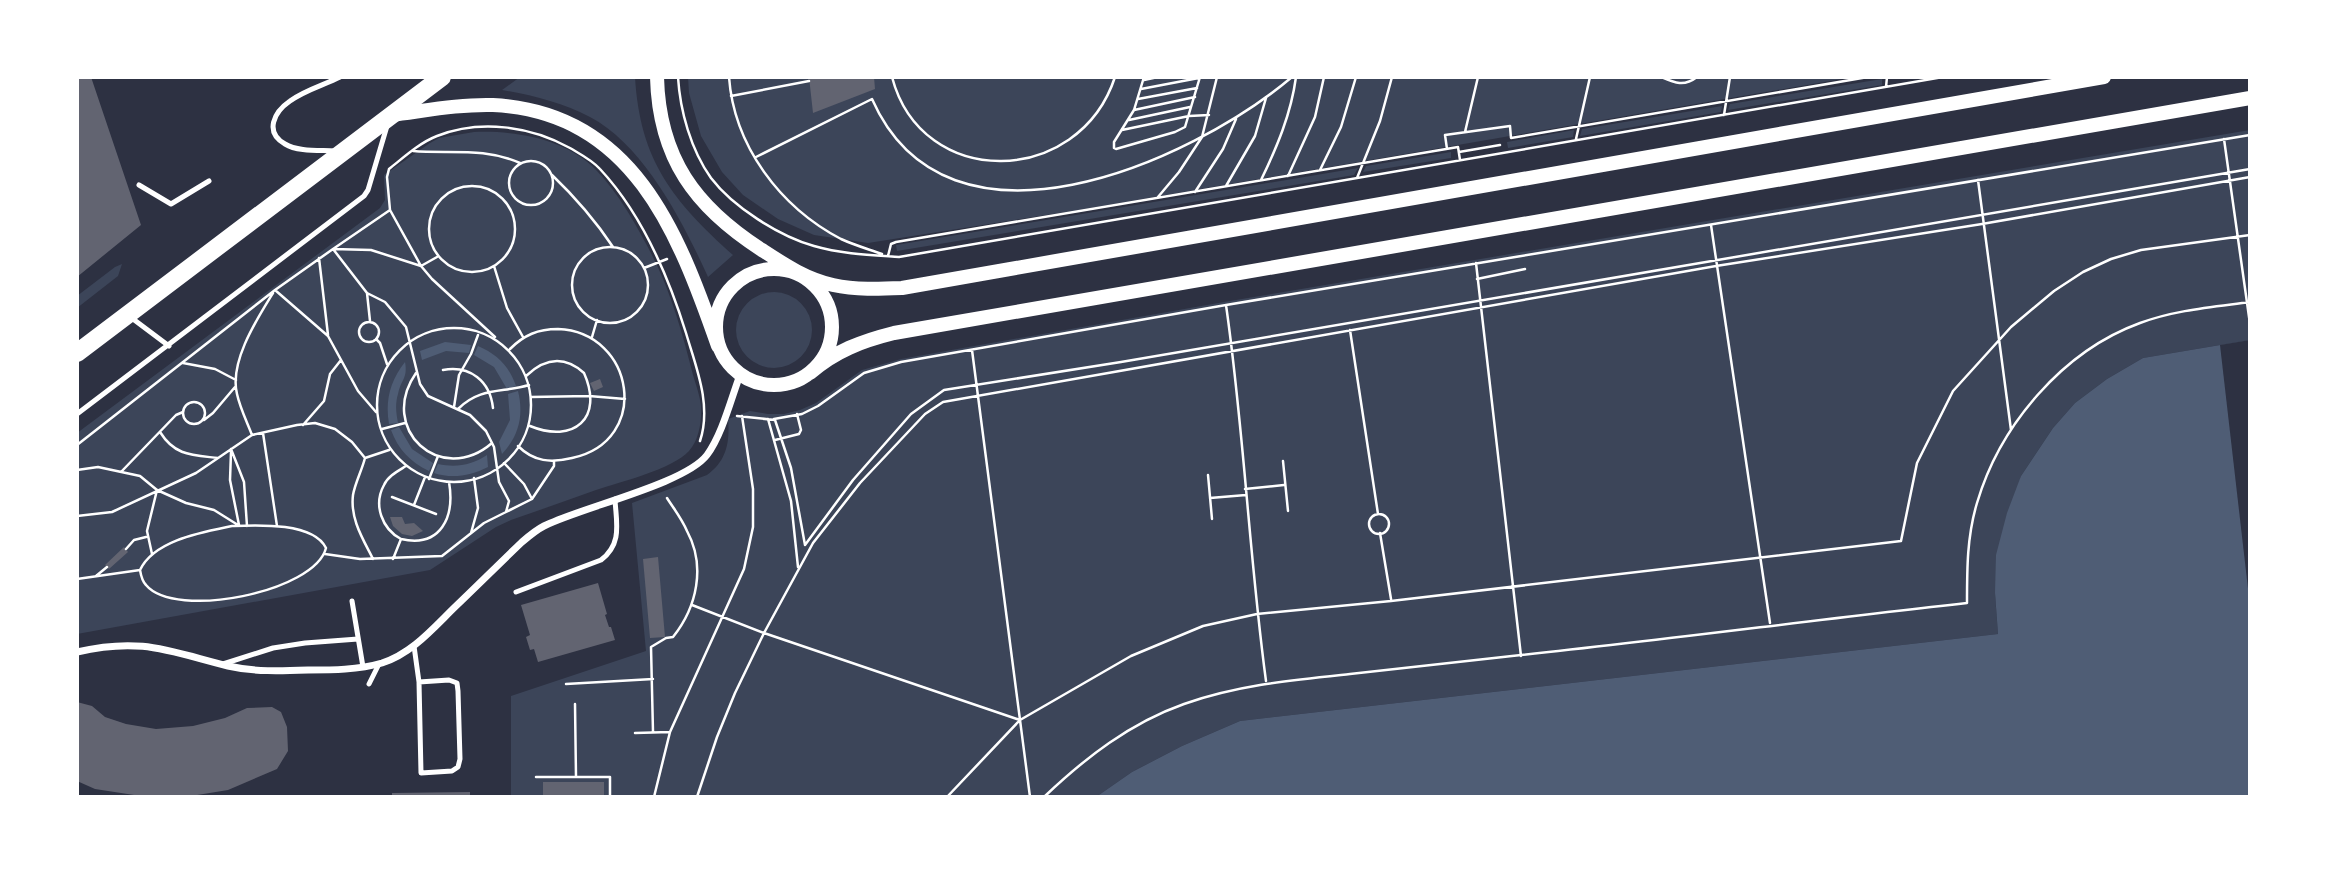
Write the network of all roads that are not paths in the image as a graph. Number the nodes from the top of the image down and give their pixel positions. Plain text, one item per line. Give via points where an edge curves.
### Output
1 (340, 77) edge
2 (442, 77) edge
3 (657, 77) edge
4 (2104, 77) edge
5 (2250, 98) edge
6 (390, 116) junction
7 (342, 152) junction
8 (209, 181) dead end
9 (139, 185) dead end
10 (799, 274) junction
11 (127, 315) junction
12 (169, 346) junction
13 (718, 346) junction
14 (77, 353) edge
15 (810, 373) junction
16 (740, 375) junction
17 (77, 414) edge
18 (615, 499) junction
19 (516, 592) dead end
20 (352, 601) dead end
21 (358, 639) junction
22 (414, 646) junction
23 (77, 652) edge
24 (223, 664) junction
25 (379, 664) junction
26 (362, 667) junction
27 (419, 682) junction
28 (369, 684) dead end

1 - 7 lane via 289,101 272,123 274,133 285,144
2 - 6 highway
3 - 10 main road via 669,149 692,190 728,226
4 - 10 main road via 902,288 834,285
5 - 15 main road via 894,333 844,349
6 - 7 highway
6 - 12 lane via 364,196
6 - 13 main road via 491,105 528,109 591,134 615,151 667,221
7 - 11 highway
8 - 9 lane via 171,204
10 - 13 main road via 761,270 728,290 718,307
10 - 15 main road via 821,293 832,321 831,341
11 - 12 lane
11 - 14 highway
12 - 17 lane
13 - 16 main road
15 - 16 main road via 794,383 775,386
16 - 18 street via 708,454 698,464
18 - 19 lane via 616,542 611,553
18 - 22 street via 541,527
20 - 21 lane
21 - 24 lane via 273,648
21 - 26 lane
22 - 25 street
22 - 27 lane
23 - 24 street via 142,645
24 - 26 street via 297,671
25 - 26 street
25 - 28 lane
27 - 27 lane via 457,683 460,759 452,771 421,773

